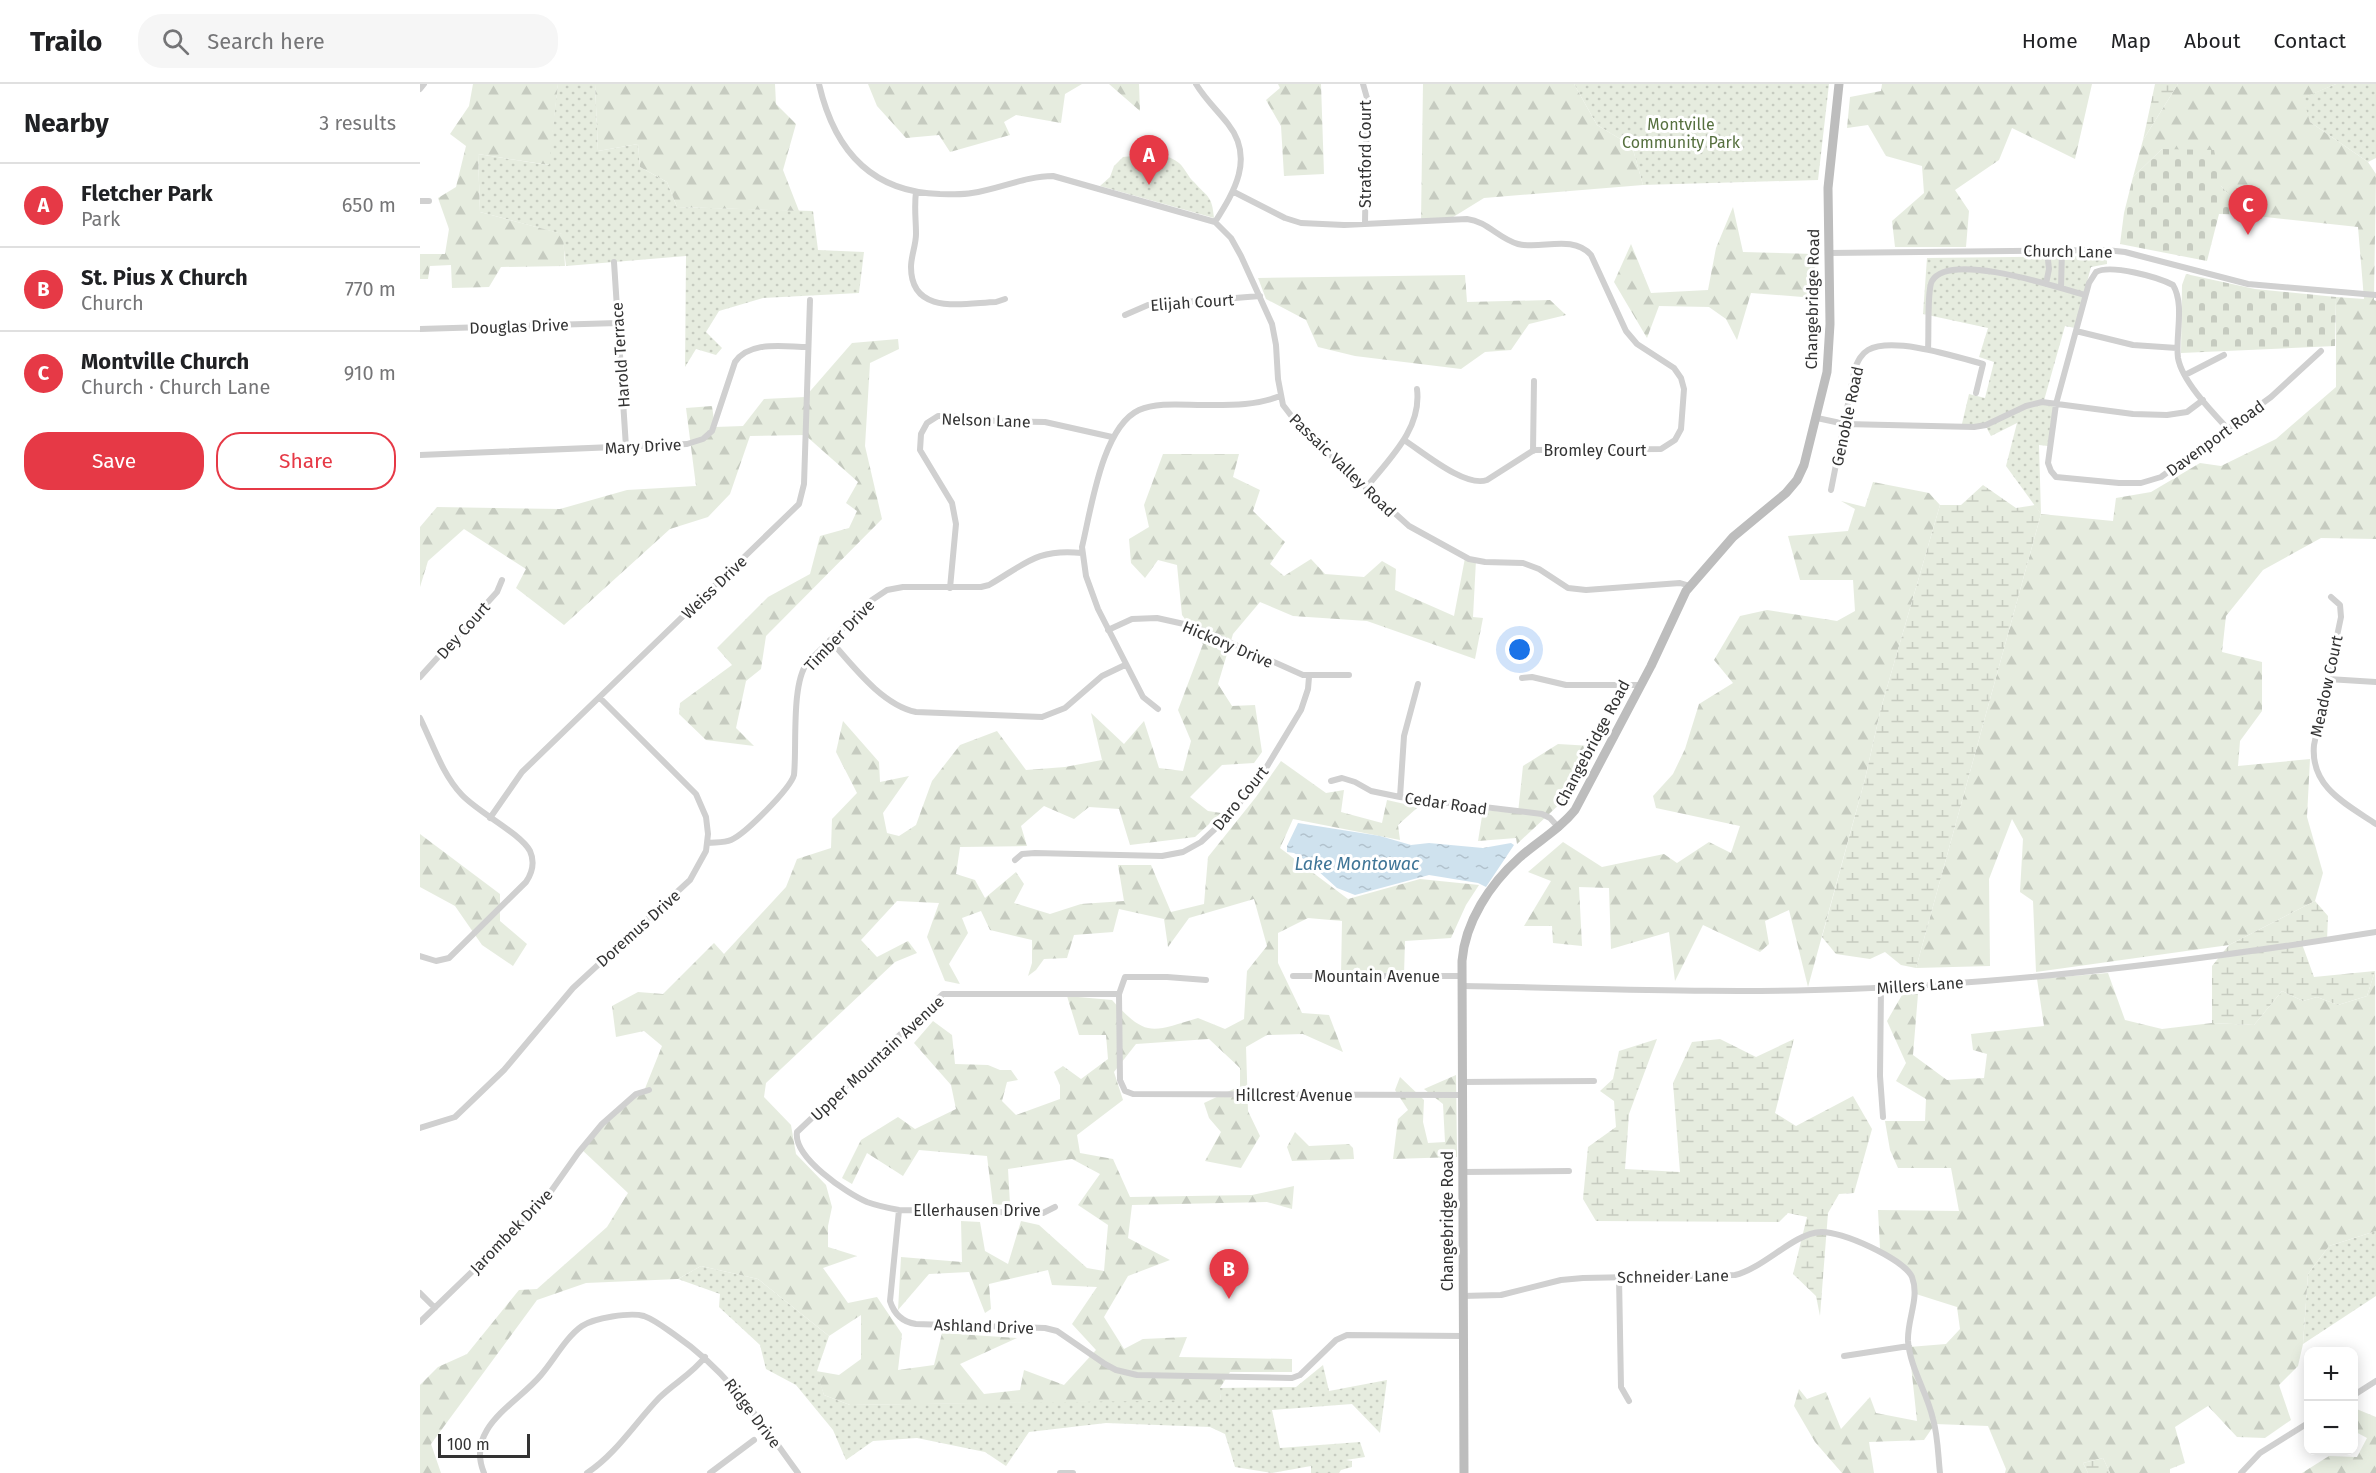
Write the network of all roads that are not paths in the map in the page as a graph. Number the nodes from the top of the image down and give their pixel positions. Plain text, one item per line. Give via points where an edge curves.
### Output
1 (424, 84) edge
2 (819, 84) edge
3 (1196, 84) edge
4 (1363, 84) edge
5 (1839, 84) edge
6 (420, 89) edge
7 (916, 192) junction
8 (1234, 192) junction
9 (420, 201) edge
10 (429, 201) dead end
11 (1215, 222) junction
12 (1365, 224) junction
13 (2062, 250) junction
14 (2047, 251) junction
15 (1828, 253) junction
16 (615, 262) dead end
17 (2046, 284) junction
18 (2061, 288) junction
19 (2085, 295) junction
20 (2376, 295) edge
21 (1260, 296) junction
22 (1005, 299) dead end
23 (810, 300) dead end
24 (1125, 315) dead end
25 (618, 323) junction
26 (420, 329) edge
27 (2076, 331) junction
28 (808, 347) junction
29 (2177, 348) junction
30 (1928, 349) junction
31 (2321, 351) dead end
32 (2224, 355) dead end
33 (2185, 375) junction
34 (1534, 381) dead end
35 (1417, 389) dead end
36 (1976, 393) dead end
37 (1280, 396) junction
38 (2203, 400) junction
39 (2056, 404) junction
40 (1817, 418) junction
41 (1845, 424) junction
42 (2228, 429) junction
43 (1112, 437) junction
44 (1404, 440) junction
45 (626, 447) junction
46 (1533, 451) junction
47 (420, 454) edge
48 (1366, 488) junction
49 (1830, 490) dead end
50 (1082, 553) junction
51 (502, 580) dead end
52 (1690, 586) junction
53 (950, 588) junction
54 (2331, 597) dead end
55 (1108, 630) junction
56 (830, 640) junction
57 (1125, 665) junction
58 (1349, 675) dead end
59 (420, 677) edge
60 (1309, 677) junction
61 (1522, 678) dead end
62 (2328, 679) junction
63 (2376, 682) edge
64 (1418, 684) dead end
65 (1641, 685) junction
66 (600, 698) junction
67 (1158, 709) dead end
68 (420, 718) edge
69 (1331, 781) dead end
70 (1400, 797) junction
71 (490, 818) junction
72 (2376, 824) edge
73 (1559, 828) junction
74 (708, 843) junction
75 (1015, 860) dead end
76 (2376, 932) edge
77 (420, 956) edge
78 (1293, 976) dead end
79 (1206, 980) dead end
80 (1462, 981) junction
81 (1881, 988) junction
82 (1119, 994) junction
83 (1594, 1081) dead end
84 (1462, 1082) junction
85 (650, 1090) dead end
86 (1462, 1095) junction
87 (1883, 1117) dead end
88 (420, 1128) edge
89 (1569, 1171) dead end
90 (1462, 1172) junction
91 (1055, 1207) dead end
92 (899, 1210) junction
93 (1619, 1277) junction
94 (420, 1293) edge
95 (1462, 1296) junction
96 (435, 1308) junction
97 (420, 1322) edge
98 (1462, 1336) junction
99 (1909, 1346) junction
100 (1844, 1356) dead end
101 (705, 1357) junction
102 (2376, 1381) edge
103 (2358, 1392) edge
104 (1629, 1401) dead end
105 (2304, 1426) edge
106 (754, 1440) dead end
107 (484, 1473) edge
108 (587, 1473) edge
109 (710, 1473) edge
110 (798, 1473) edge
111 (1060, 1473) edge
112 (1073, 1473) edge
113 (1464, 1473) edge
114 (1940, 1473) edge
115 (2241, 1473) edge

1 - 6 street
2 - 7 street via 829,119 852,155 880,179
3 - 8 street via 1236,138 1240,172
4 - 12 street, Stratford Court via 1367,98
5 - 15 main road, Changebridge Road via 1828,188
7 - 11 street via 970,194 1053,176
7 - 22 street via 911,268 918,292 936,303
8 - 11 street
8 - 12 street, Bromley Court via 1293,221
9 - 10 street
11 - 21 street, Passaic Valley Road via 1231,238
12 - 46 street, Bromley Court via 1471,219 1518,244 1583,247 1591,255 1631,338 1682,378 1682,425 1677,437 1664,447 1652,451
13 - 14 street, Church Lane
13 - 18 street
13 - 20 street, Church Lane via 2125,252 2248,284
14 - 15 street, Church Lane
14 - 17 street
15 - 40 main road, Changebridge Road via 1829,351
16 - 25 street, Harold Terrace
17 - 18 street
17 - 30 street via 1991,271 1951,269 1939,273 1928,290
18 - 19 street
19 - 27 street, Davenport Road
19 - 29 street, Davenport Road via 2096,272 2110,268 2173,285 2177,297
21 - 24 street, Elijah Court via 1148,305
21 - 37 street, Passaic Valley Road via 1275,336
23 - 28 street, Weiss Drive
25 - 26 street, Douglas Drive
25 - 45 street, Harold Terrace
27 - 29 street via 2133,345
27 - 39 street, Davenport Road
28 - 45 street, Mary Drive via 755,348 740,356 712,431 703,439 687,444
28 - 66 street, Weiss Drive via 804,484 799,504
29 - 33 street
30 - 36 street, Genoble Road via 1983,364
30 - 41 street, Genoble Road via 1878,347 1863,354 1855,368
31 - 42 street, Davenport Road via 2271,397
32 - 33 street
33 - 38 street
34 - 46 street
35 - 44 street via 1418,402
37 - 43 street via 1240,405 1145,408 1124,421
37 - 48 street, Passaic Valley Road via 1293,418
38 - 39 street via 2187,412 2167,415
38 - 42 street
39 - 41 street via 2034,403 1982,426
39 - 42 street, Davenport Road via 2048,463 2053,474 2067,479 2153,481
40 - 41 street
40 - 52 main road, Changebridge Road via 1804,465 1792,487 1733,537
41 - 49 street, Genoble Road
43 - 50 street
43 - 53 street, Nelson Lane via 1045,422 938,416 927,423 921,434 920,450 948,495 956,524
44 - 46 street, Bromley Court via 1475,482 1487,480
44 - 48 street
45 - 47 street, Mary Drive
48 - 52 street, Passaic Valley Road via 1409,526 1469,559 1523,563 1564,587 1580,590 1673,583
50 - 53 street, Timber Drive via 1046,553 989,585
50 - 55 street via 1090,592
51 - 59 street, Dey Court via 497,592
52 - 65 main road, Changebridge Road
53 - 56 street, Timber Drive via 903,586 887,590
54 - 62 street, Meadow Court via 2342,611
55 - 57 street
55 - 60 street, Hickory Drive via 1140,618 1193,626
56 - 57 street via 890,702 916,712 1042,717 1065,708 1102,676
56 - 74 street, Timber Drive via 807,663 800,678 791,783 739,836
57 - 67 street via 1143,697
58 - 60 street, Hickory Drive
60 - 75 street, Daro Court via 1301,711 1263,772 1231,814 1201,842 1183,852 1162,856 1035,853 1022,854
61 - 65 street via 1566,685
62 - 63 street
62 - 72 street, Meadow Court via 2314,745 2315,766 2323,785 2332,794
64 - 70 street via 1404,736
65 - 73 main road, Changebridge Road via 1584,795
66 - 71 street, Weiss Drive via 522,772
66 - 74 street via 696,795 706,817
68 - 71 street via 458,791
69 - 70 street, Cedar Road via 1342,778 1371,791
70 - 73 street, Cedar Road via 1542,814
71 - 77 street via 527,847 532,859 530,876 449,958 436,961
73 - 80 main road, Changebridge Road via 1518,859 1476,914 1464,942
74 - 88 street, Doremus Drive via 690,880 573,988 504,1070 454,1116
76 - 81 street, Millers Lane via 2098,969
78 - 80 street, Mountain Avenue
79 - 82 street via 1125,977
80 - 81 street, Millers Lane via 1703,991
80 - 84 main road, Changebridge Road
81 - 87 street
82 - 86 street, Hillcrest Avenue via 1120,1080 1122,1088 1133,1094
82 - 92 street, Upper Mountain Avenue via 943,994 797,1132 799,1148 820,1171 865,1201
83 - 84 street
84 - 86 main road, Changebridge Road
85 - 96 street, Jarombek Drive via 636,1094 602,1124 542,1204
86 - 90 main road, Changebridge Road
89 - 90 street
90 - 95 main road, Changebridge Road
91 - 92 street, Ellerhausen Drive via 1043,1213
92 - 98 street, Ashland Drive via 890,1301 900,1318 916,1324 1053,1329 1124,1372 1292,1378 1347,1335
93 - 95 street, Schneider Lane via 1560,1280 1501,1295
93 - 99 street, Schneider Lane via 1735,1275 1811,1234 1844,1235 1896,1262 1910,1274 1915,1295
93 - 104 street via 1622,1387
94 - 96 street
95 - 98 main road, Changebridge Road
96 - 97 street, Jarombek Drive
98 - 113 main road, Changebridge Road
99 - 100 street
99 - 114 street, Schneider Lane via 1933,1418
101 - 107 street, Ridge Drive via 644,1316 588,1323 577,1330 539,1377 490,1424 480,1447
101 - 108 street via 660,1397 614,1451
101 - 110 street, Ridge Drive via 748,1402
102 - 103 street
105 - 115 street via 2260,1453
106 - 109 street, Ridge Drive
111 - 112 street

